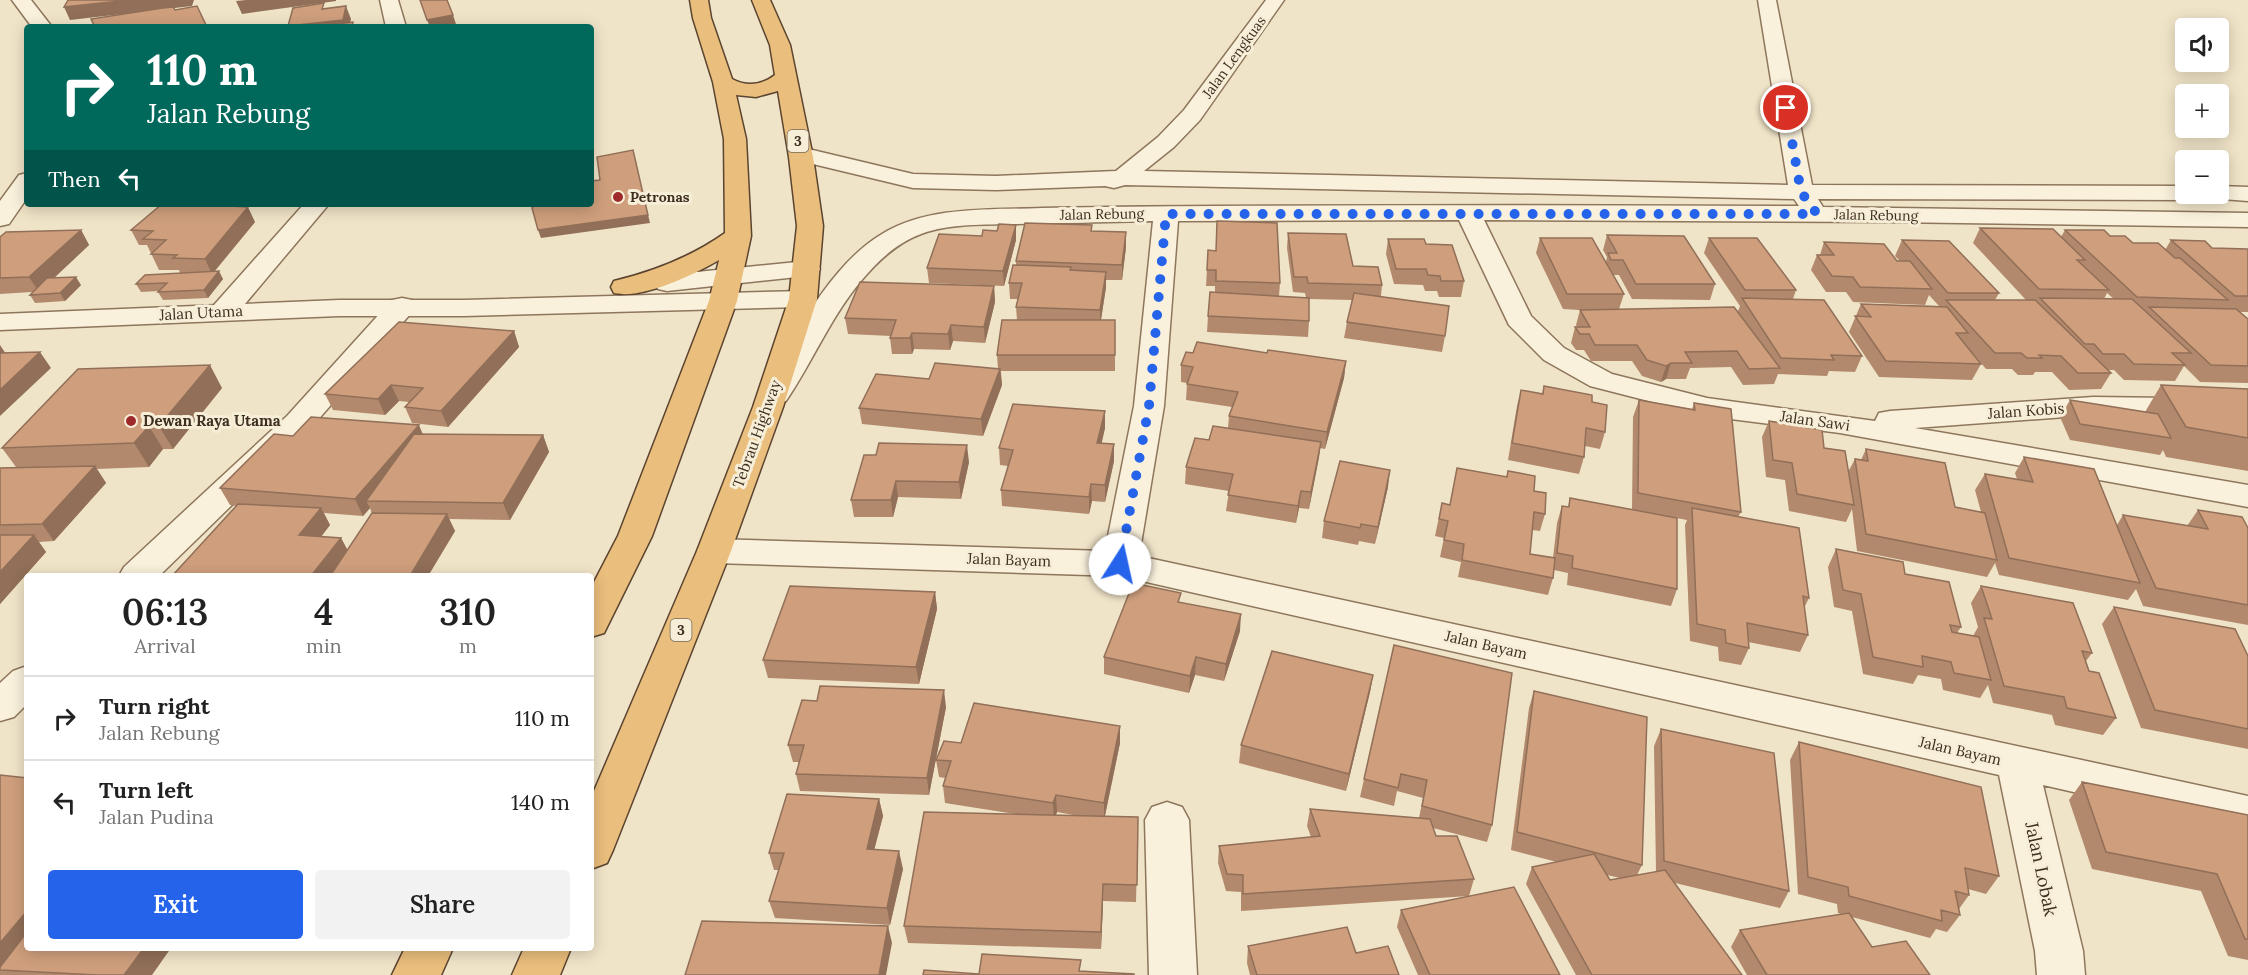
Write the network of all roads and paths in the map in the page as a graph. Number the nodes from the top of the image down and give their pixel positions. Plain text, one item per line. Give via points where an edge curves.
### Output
1 (21, 0) edge
2 (389, 0) edge
3 (699, 0) edge
4 (761, 0) edge
5 (1275, 0) edge
6 (1767, 0) edge
7 (40, 24) edge
8 (395, 24) edge
9 (786, 76) junction
10 (723, 82) junction
11 (1192, 115) junction
12 (800, 154) junction
13 (1122, 178) junction
14 (1236, 181) junction
15 (24, 184) edge
16 (1801, 192) junction
17 (2175, 193) edge
18 (2229, 194) edge
19 (2248, 194) edge
20 (314, 207) edge
21 (1121, 213) junction
22 (1467, 213) junction
23 (1166, 214) junction
24 (1817, 214) junction
25 (0, 219) edge
26 (2248, 220) edge
27 (738, 236) junction
28 (807, 269) junction
29 (624, 287) junction
30 (726, 289) junction
31 (803, 299) junction
32 (402, 306) junction
33 (224, 311) junction
34 (0, 322) edge
35 (768, 407) junction
36 (2248, 408) edge
37 (1840, 424) junction
38 (2248, 496) edge
39 (714, 550) junction
40 (1120, 564) junction
41 (140, 573) edge
42 (594, 618) edge
43 (24, 684) edge
44 (0, 706) edge
45 (2017, 764) junction
46 (2248, 814) edge
47 (1167, 820) dead end
48 (594, 843) edge
49 (428, 951) edge
50 (547, 951) edge
51 (416, 975) edge
52 (536, 975) edge
53 (1173, 975) edge
54 (2061, 975) edge

1 - 7 street
2 - 8 street
3 - 10 highway
4 - 9 highway, Tebrau Highway / 3 via 780,45
5 - 11 street, Jalan Lengkuas
6 - 16 street
9 - 10 highway via 774,86 753,91
9 - 12 highway, Tebrau Highway / 3
10 - 27 highway via 735,139
11 - 13 street, Jalan Lengkuas
11 - 14 street, Jalan Lengkuas via 1189,154 1195,166
12 - 13 street, Jalan Rebung via 913,181 996,183
12 - 28 highway, Tebrau Highway / 3 via 810,226
13 - 14 street, Jalan Rebung
13 - 21 street, Jalan Lengkuas via 1100,187 1095,194 1102,203
14 - 16 street, Jalan Rebung
15 - 25 street
16 - 17 street, Jalan Rebung
16 - 24 street
18 - 19 street
20 - 33 street
21 - 23 street, Jalan Rebung
21 - 35 street, Jalan Rebung via 934,224 910,229 885,242 861,261 840,290
22 - 23 street, Jalan Rebung
22 - 24 street, Jalan Rebung
22 - 37 street, Jalan Sawi via 1519,319 1541,342 1576,368 1601,380 1707,407
23 - 40 street via 1149,406
24 - 26 street, Jalan Rebung
27 - 29 highway via 690,267
27 - 30 highway
28 - 30 street
28 - 31 highway, Tebrau Highway / 3
29 - 30 street, Jalan Utama
29 - 32 street, Jalan Utama via 474,296
30 - 31 street
30 - 32 street, Jalan Utama via 464,308
30 - 42 highway via 634,536
31 - 35 highway, Tebrau Highway / 3
32 - 33 street, Jalan Utama
32 - 41 street via 298,423
33 - 34 street, Jalan Utama
35 - 39 highway, Tebrau Highway / 3
36 - 37 street, Jalan Kobis via 2093,406
37 - 38 street, Jalan Sawi
39 - 40 street, Jalan Bayam
39 - 48 highway, Tebrau Highway / 3
40 - 45 street, Jalan Bayam
43 - 44 street
45 - 46 street, Jalan Bayam
45 - 54 street, Jalan Lobak
47 - 53 street
49 - 51 highway
50 - 52 highway

